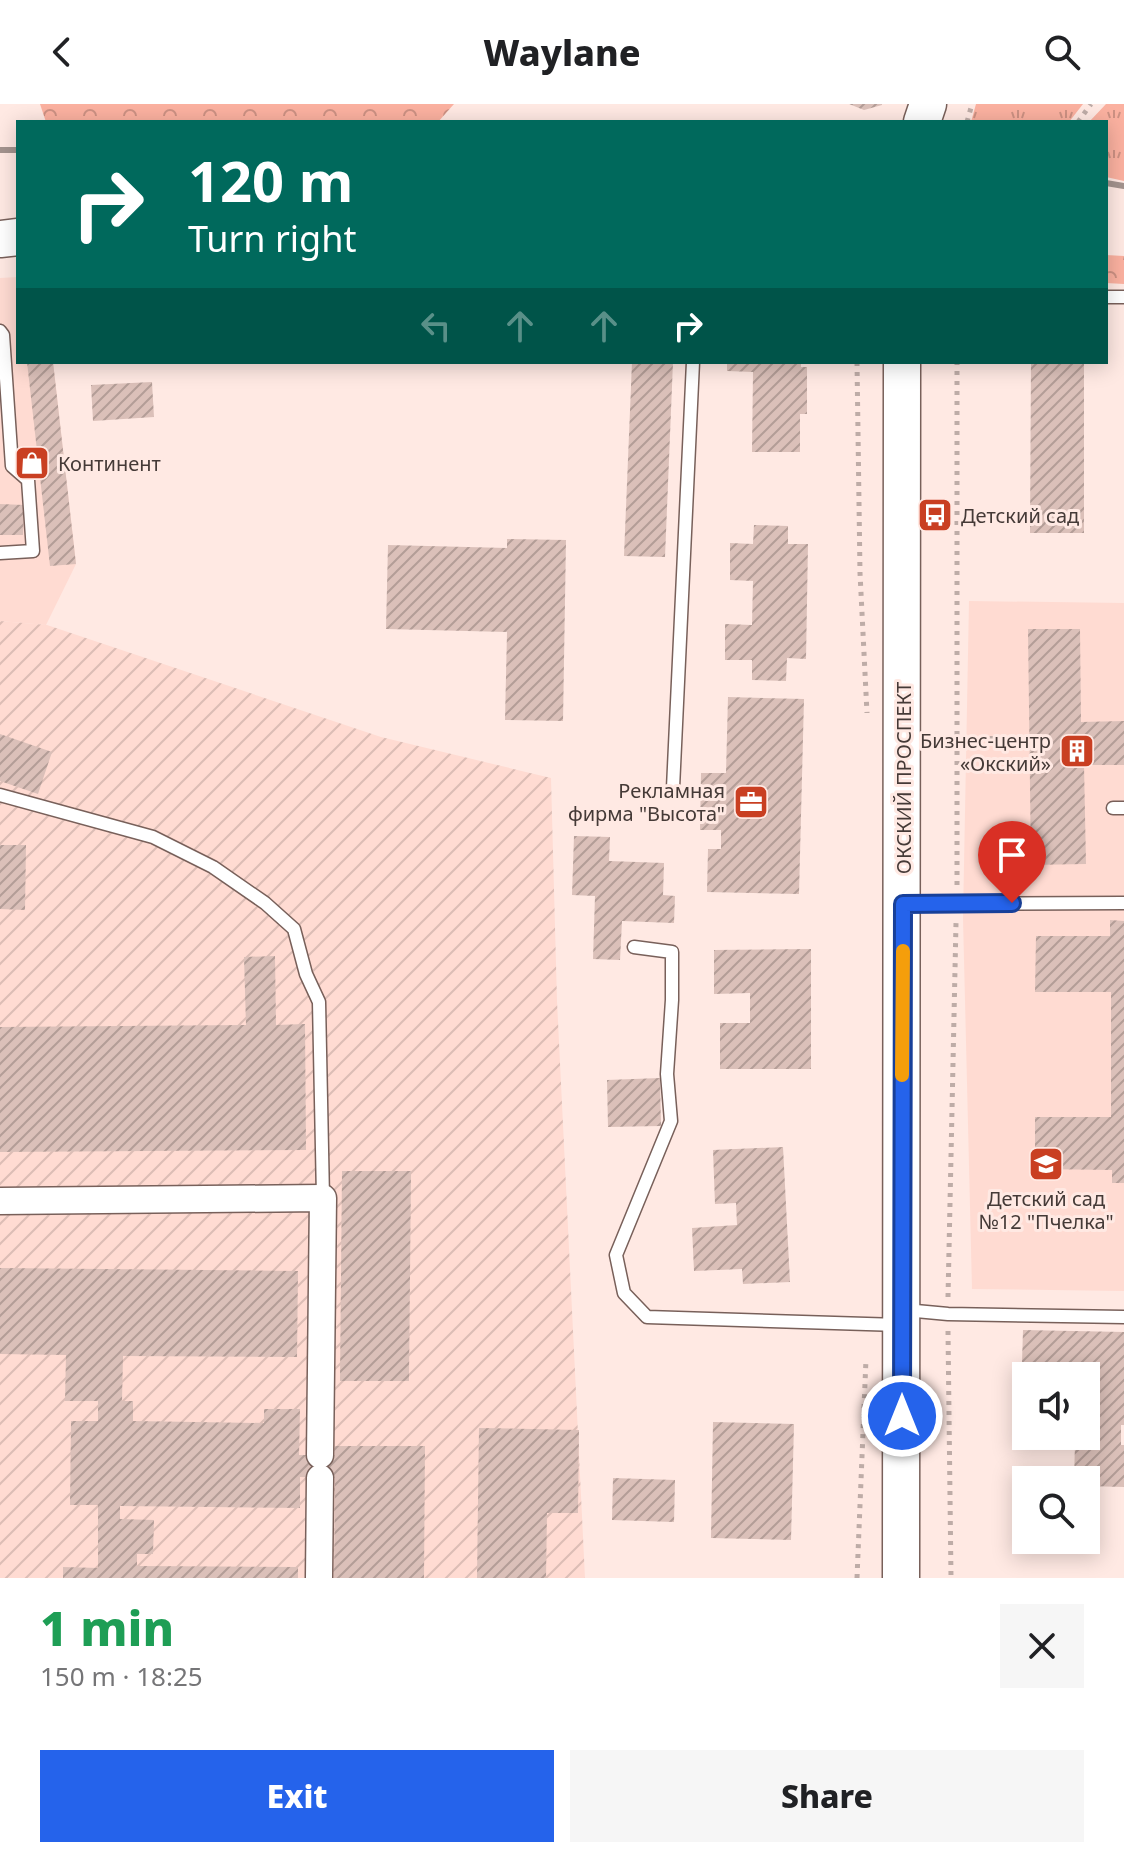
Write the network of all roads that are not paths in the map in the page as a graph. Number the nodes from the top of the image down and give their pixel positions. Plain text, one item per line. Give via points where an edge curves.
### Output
1 (0, 331) edge
2 (693, 364) edge
3 (902, 364) edge
4 (0, 553) edge
5 (673, 788) dead end
6 (0, 795) edge
7 (1124, 903) edge
8 (903, 904) junction
9 (634, 947) dead end
10 (323, 1198) junction
11 (0, 1201) edge
12 (1124, 1317) edge
13 (890, 1320) junction
14 (319, 1578) edge
15 (901, 1578) edge

1 - 4 lane via 12,466 28,480 33,551
2 - 5 lane
3 - 8 main road, ОКСКИЙ ПРОСПЕКТ
6 - 10 lane via 153,837 213,867 294,929 319,1002
7 - 8 lane
8 - 13 main road, ОКСКИЙ ПРОСПЕКТ
9 - 13 lane via 672,952 667,1074 671,1121 616,1255 624,1293 647,1317
10 - 11 street
10 - 14 street
12 - 13 lane via 948,1314
13 - 15 main road, ОКСКИЙ ПРОСПЕКТ

